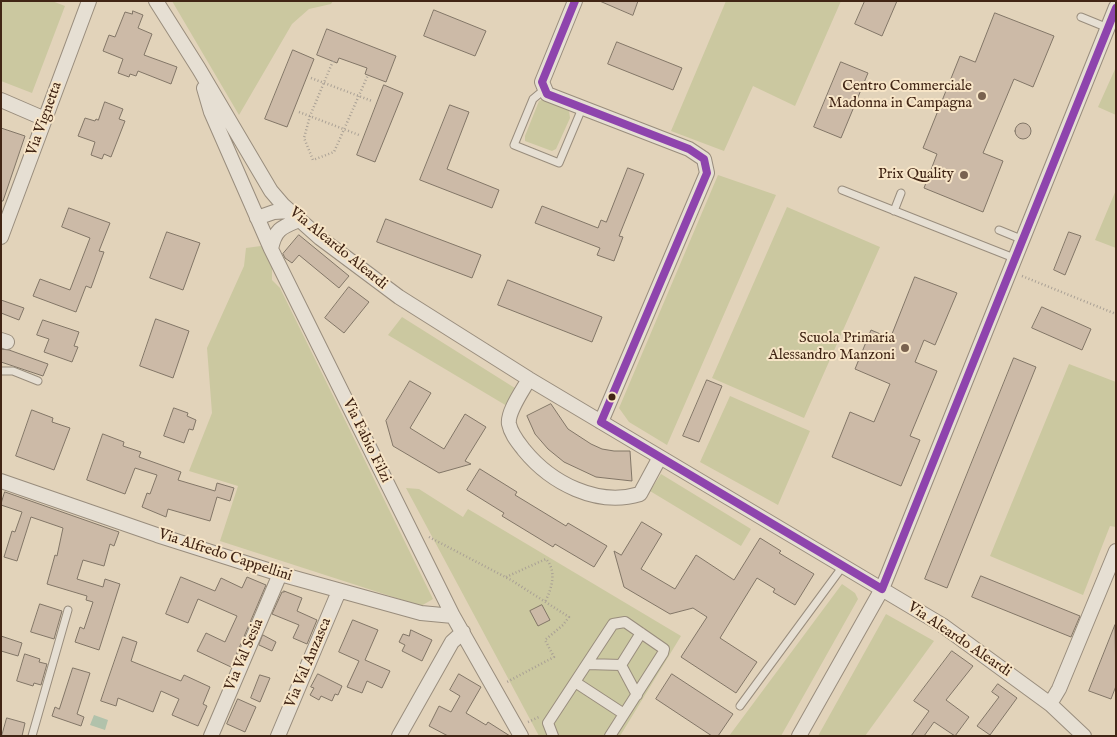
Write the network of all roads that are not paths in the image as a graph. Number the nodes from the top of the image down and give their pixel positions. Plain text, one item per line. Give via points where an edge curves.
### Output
1 (89, 1) edge
2 (156, 1) edge
3 (575, 1) edge
4 (1116, 7) edge
5 (1081, 17) dead end
6 (1108, 28) junction
7 (199, 69) junction
8 (546, 89) junction
9 (1, 100) edge
10 (583, 106) junction
11 (45, 119) junction
12 (842, 190) dead end
13 (901, 193) dead end
14 (894, 211) junction
15 (295, 216) junction
16 (256, 218) junction
17 (280, 228) junction
18 (998, 230) dead end
19 (1, 237) edge
20 (1022, 239) junction
21 (271, 249) junction
22 (1012, 265) junction
23 (1, 371) edge
24 (529, 379) junction
25 (38, 381) dead end
26 (601, 422) junction
27 (660, 457) junction
28 (1, 480) edge
29 (1116, 551) edge
30 (843, 566) junction
31 (280, 574) junction
32 (882, 589) junction
33 (339, 591) junction
34 (68, 610) dead end
35 (453, 616) junction
36 (463, 632) junction
37 (641, 633) junction
38 (587, 664) junction
39 (621, 665) junction
40 (575, 682) junction
41 (637, 695) junction
42 (1050, 704) junction
43 (740, 706) dead end
44 (624, 714) junction
45 (32, 736) edge
46 (211, 736) edge
47 (278, 736) edge
48 (399, 736) edge
49 (520, 736) edge
50 (554, 736) edge
51 (610, 736) edge
52 (799, 736) edge
53 (1084, 736) edge

1 - 11 street, Via Vignetta
2 - 7 street
3 - 8 street via 542,82
4 - 6 street
5 - 6 lane
6 - 20 street
7 - 15 street, Via Aleardo Aleardi via 271,191
7 - 16 street, Via Fabio Filzi via 211,112
8 - 10 street via 547,94
8 - 10 lane via 533,99 514,145 559,163
9 - 11 street
10 - 26 street via 690,149 704,159 707,173
11 - 19 street, Via Vignetta
12 - 14 lane
13 - 14 lane
14 - 22 lane
15 - 16 street via 279,211
15 - 17 street
15 - 24 street, Via Aleardo Aleardi via 369,276
16 - 17 street
16 - 21 street, Via Fabio Filzi
17 - 21 street
18 - 20 lane
20 - 22 street
21 - 35 street, Via Fabio Filzi
22 - 32 street
23 - 25 lane via 13,371
24 - 26 street, Via Aleardo Aleardi
24 - 27 street via 509,416 509,425 527,453 560,481 594,496 627,498 640,494
26 - 27 street, Via Aleardo Aleardi
27 - 30 street, Via Aleardo Aleardi
28 - 31 street, Via Alfredo Cappellini
29 - 42 street
30 - 32 street, Via Aleardo Aleardi
30 - 43 lane
31 - 33 street, Via Alfredo Cappellini
31 - 46 street, Via Val Sesia
32 - 42 street, Via Aleardo Aleardi via 942,625
32 - 52 street
33 - 35 street, Via Alfredo Cappellini via 421,614
33 - 47 street, Via Val Anzasca
34 - 45 lane
35 - 36 street, Via Fabio Filzi
36 - 48 street via 452,642
36 - 49 street, Via Fabio Filzi
37 - 38 street via 625,622 613,624
37 - 39 street
37 - 41 street via 664,649
38 - 39 street
38 - 40 street
39 - 41 street
40 - 44 street
40 - 50 street via 548,724
41 - 44 street
42 - 53 street, Via Aleardo Aleardi
44 - 51 street

